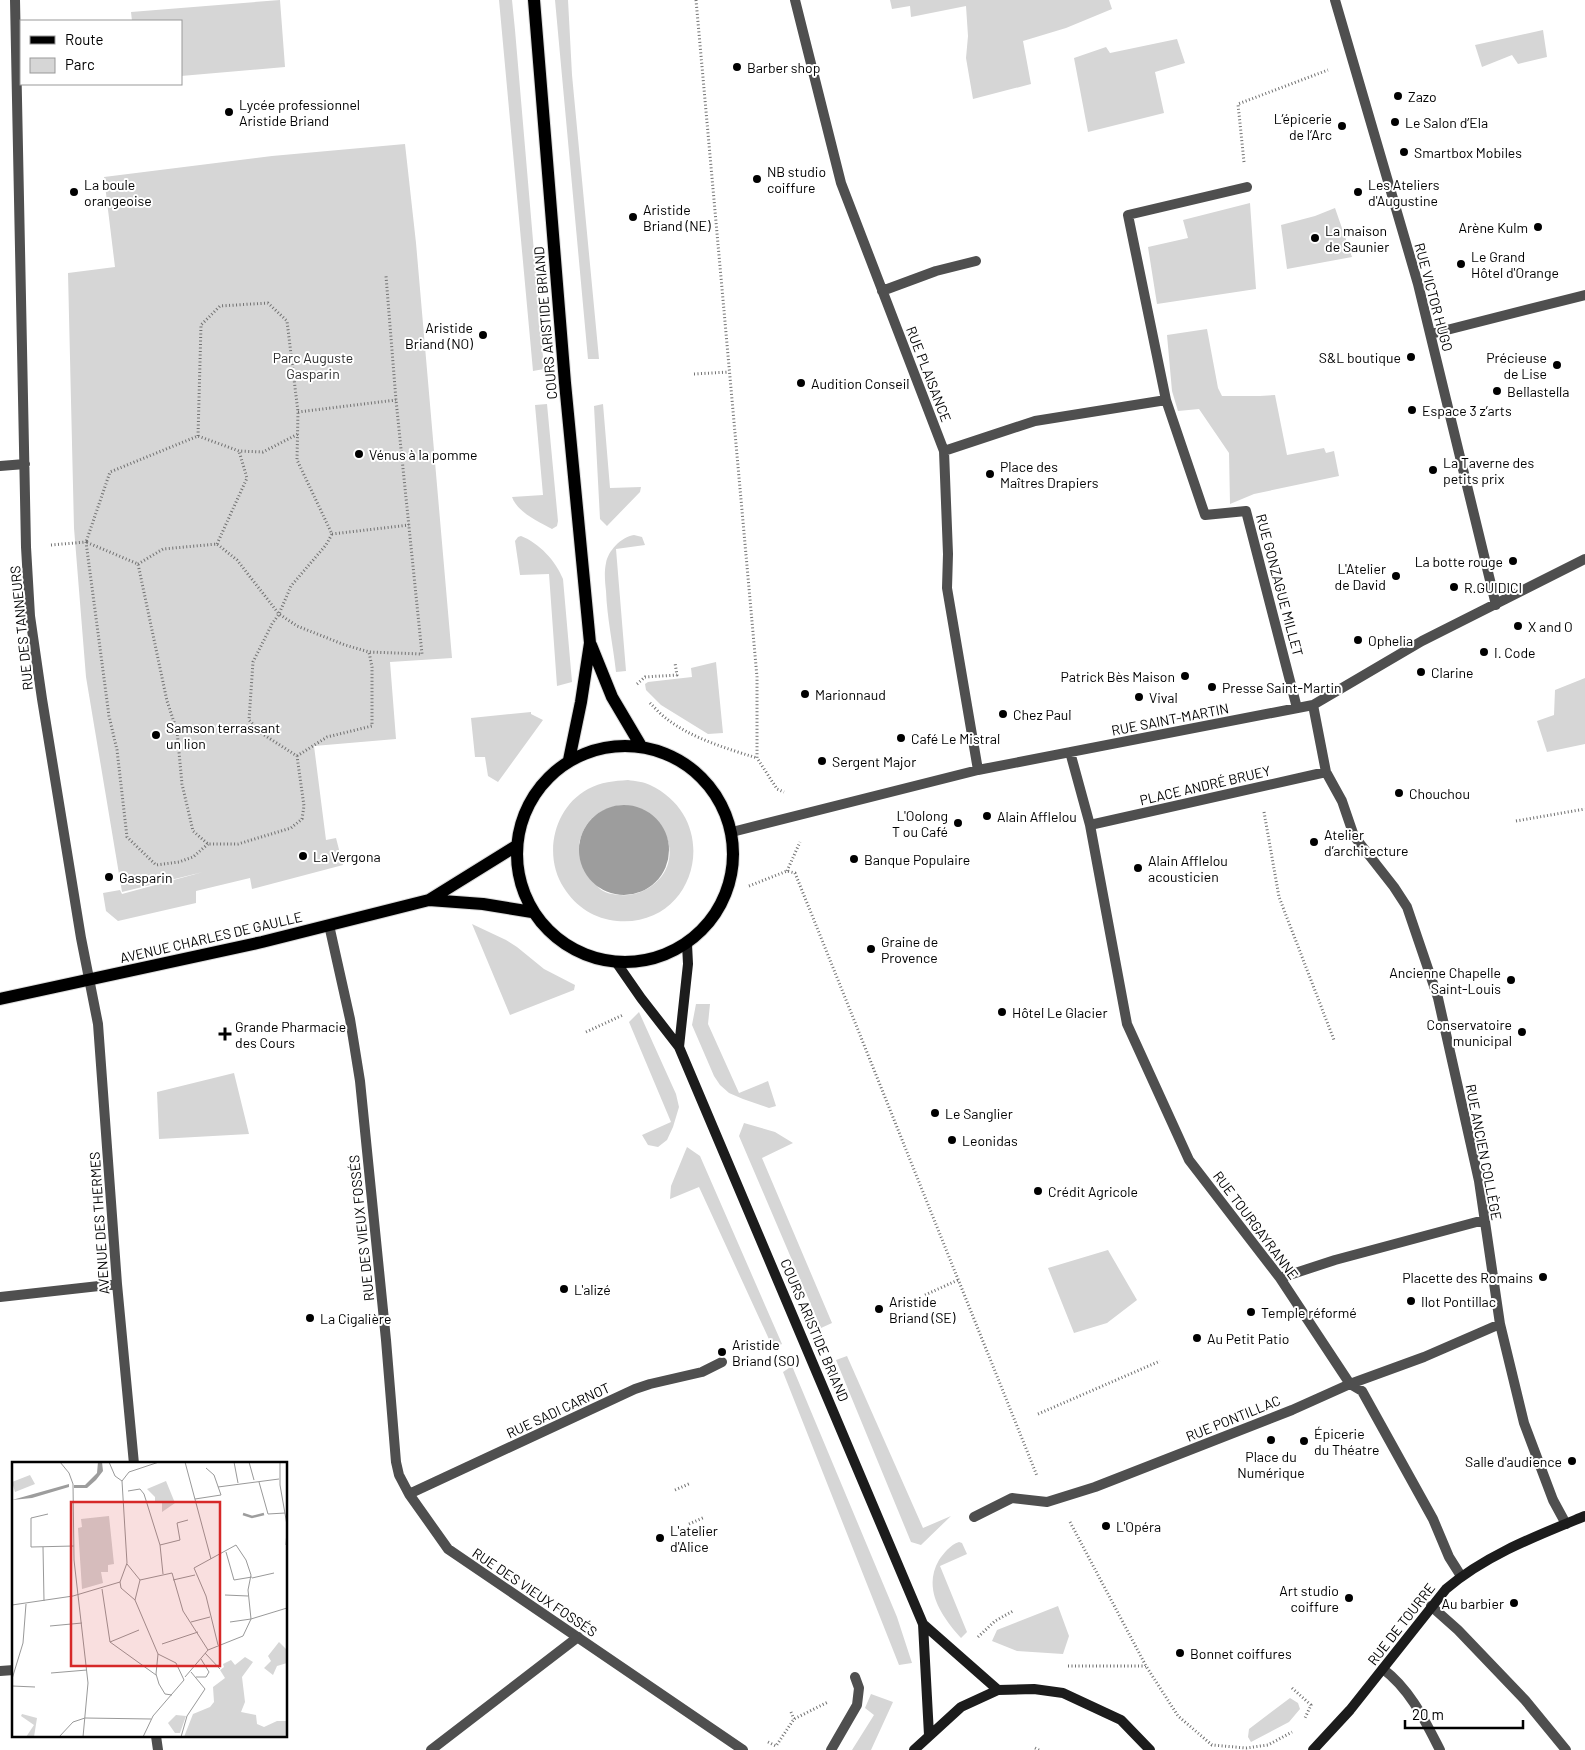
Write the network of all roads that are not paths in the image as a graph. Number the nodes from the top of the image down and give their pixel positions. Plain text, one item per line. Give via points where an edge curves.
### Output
1 (15, 0) edge
2 (534, 0) edge
3 (795, 0) edge
4 (1335, 0) edge
5 (1247, 187) road end
6 (976, 261) dead end
7 (882, 291) junction
8 (1585, 295) edge
9 (1431, 334) junction
10 (1166, 400) junction
11 (944, 451) junction
12 (25, 464) junction
13 (0, 466) edge
14 (1585, 559) edge
15 (1496, 605) junction
16 (590, 643) junction
17 (1313, 705) junction
18 (1297, 708) junction
19 (641, 746) junction
20 (1070, 752) junction
21 (569, 760) junction
22 (978, 770) junction
23 (1326, 772) junction
24 (1090, 825) junction
25 (732, 832) junction
26 (516, 846) junction
27 (428, 900) junction
28 (532, 912) junction
29 (329, 925) junction
30 (687, 944) junction
31 (616, 962) junction
32 (89, 980) junction
33 (0, 999) edge
34 (679, 1047) junction
35 (1484, 1220) junction
36 (1280, 1278) junction
37 (117, 1284) junction
38 (0, 1297) edge
39 (1500, 1324) junction
40 (722, 1362) dead end
41 (1350, 1384) junction
42 (134, 1462) edge
43 (409, 1494) junction
44 (1585, 1516) edge
45 (974, 1517) dead end
46 (1566, 1524) junction
47 (1461, 1576) junction
48 (1431, 1606) junction
49 (923, 1624) junction
50 (578, 1637) junction
51 (1383, 1669) junction
52 (855, 1677) dead end
53 (998, 1690) junction
54 (929, 1735) junction
55 (431, 1750) edge
56 (743, 1750) edge
57 (831, 1750) edge
58 (914, 1750) edge
59 (1150, 1750) edge
60 (1313, 1750) edge
61 (1440, 1750) edge
62 (1566, 1750) edge

1 - 12 street, RUE DES TANNEURS
2 - 16 main road, COURS ARISTIDE BRIAND
3 - 7 street, RUE PLAISANCE via 841,183
4 - 9 street, RUE VICTOR HUGO
5 - 10 street via 1128,215
6 - 7 street via 936,271
7 - 11 street, RUE PLAISANCE
8 - 9 street
9 - 15 street, RUE VICTOR HUGO
10 - 11 street via 1035,421
10 - 18 street, RUE GONZAGUE MILLET via 1205,515 1246,511
11 - 22 street, RUE PLAISANCE via 947,588
12 - 13 street
12 - 32 street, RUE DES TANNEURS via 30,616
14 - 15 street, RUE SAINT-MARTIN
15 - 17 street, RUE SAINT-MARTIN via 1422,641
16 - 19 main road, COURS ARISTIDE BRIAND via 612,697
16 - 21 main road, COURS ARISTIDE BRIAND
17 - 18 street, RUE SAINT-MARTIN
17 - 23 street
18 - 20 street, RUE SAINT-MARTIN
19 - 21 main road via 616,745 591,750
19 - 25 main road via 664,752 685,763 704,779 719,798
20 - 22 street, RUE SAINT-MARTIN
20 - 24 street
21 - 26 main road via 542,782 524,812
22 - 25 street, RUE SAINT-MARTIN
23 - 24 street, PLACE ANDRÉ BRUEY
23 - 35 street, RUE ANCIEN COLLÈGE via 1342,801 1354,836 1407,907 1438,998 1479,1181
24 - 36 street, RUE TOURGAYRANNE via 1127,1024 1189,1160
25 - 30 main road via 732,875 723,902 708,925
26 - 27 main road, AVENUE CHARLES DE GAULLE
26 - 28 main road via 519,880
27 - 28 main road, AVENUE CHARLES DE GAULLE
27 - 29 main road, AVENUE CHARLES DE GAULLE
28 - 31 main road via 554,938 583,955
29 - 32 main road, AVENUE CHARLES DE GAULLE
29 - 43 street, RUE DES VIEUX FOSSÉS via 360,1081 396,1462
30 - 31 main road via 653,959
30 - 34 main road, COURS ARISTIDE BRIAND via 688,964
31 - 34 main road, COURS ARISTIDE BRIAND
32 - 33 main road, AVENUE CHARLES DE GAULLE
32 - 37 street, AVENUE DES THERMES via 98,1024
34 - 49 main road, COURS ARISTIDE BRIAND
35 - 36 street
35 - 39 street, RUE ANCIEN COLLÈGE
36 - 41 street, RUE TOURGAYRANNE
37 - 38 street
37 - 42 street, AVENUE DES THERMES
39 - 41 street, RUE PONTILLAC
39 - 46 street, RUE ANCIEN COLLÈGE via 1524,1423 1553,1500
40 - 43 street, RUE SADI CARNOT via 702,1372 635,1389
41 - 45 street, RUE PONTILLAC via 1095,1487 1047,1502 1012,1498
41 - 47 street, RUE TOURGAYRANNE via 1362,1391
43 - 50 street, RUE DES VIEUX FOSSÉS via 448,1549
44 - 46 main road, RUE DE TOURRE
46 - 47 main road, RUE DE TOURRE via 1502,1551
47 - 48 main road, RUE DE TOURRE
48 - 51 main road, RUE DE TOURRE
48 - 62 street via 1525,1700
49 - 53 main road, COURS ARISTIDE BRIAND
49 - 54 main road, COURS ARISTIDE BRIAND
50 - 55 street
50 - 56 street, RUE DES VIEUX FOSSÉS
51 - 60 main road, RUE DE TOURRE
51 - 61 street via 1407,1692
52 - 57 street via 859,1688 857,1705
53 - 54 main road via 961,1707
53 - 59 main road via 1034,1689 1063,1693 1121,1720
54 - 58 main road

